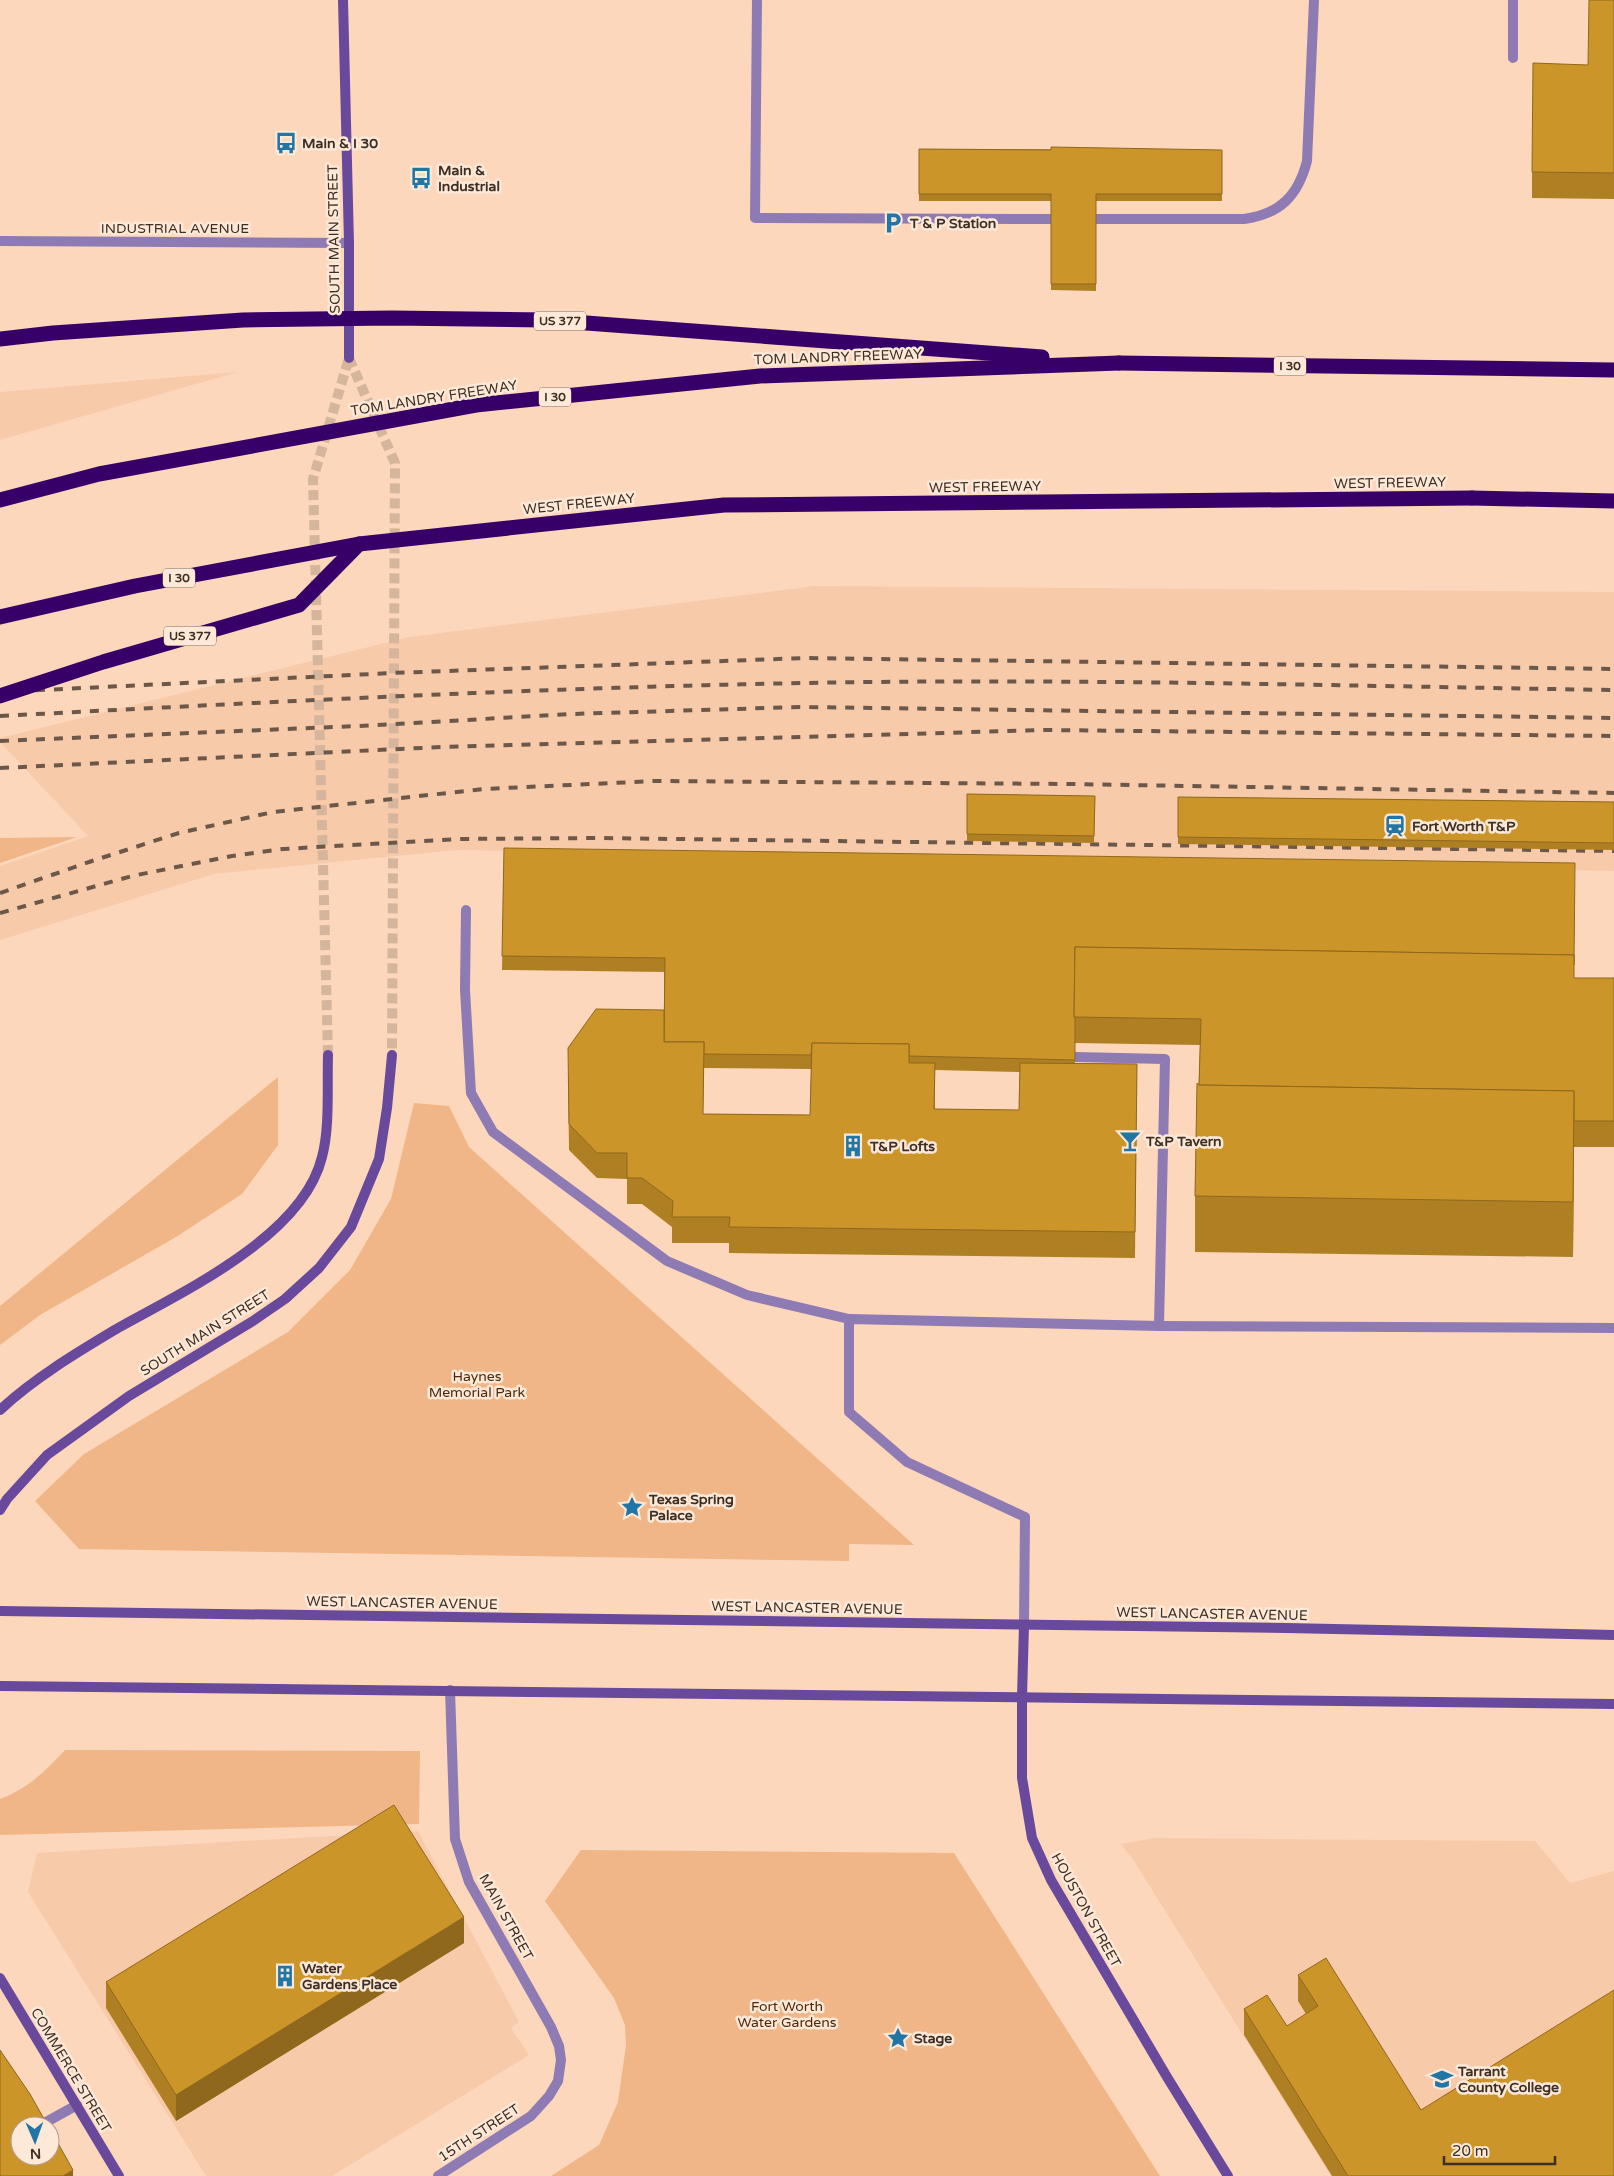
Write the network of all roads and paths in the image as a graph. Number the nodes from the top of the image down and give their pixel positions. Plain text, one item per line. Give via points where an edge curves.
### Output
1 (343, 0) edge
2 (757, 0) edge
3 (1314, 0) edge
4 (1513, 0) edge
5 (1513, 58) dead end
6 (1050, 218) edge
7 (1096, 219) edge
8 (0, 240) edge
9 (349, 243) junction
10 (0, 339) edge
11 (349, 358) dead end
12 (1119, 363) junction
13 (1614, 370) edge
14 (0, 500) edge
15 (1614, 501) edge
16 (359, 544) junction
17 (0, 617) edge
18 (0, 696) edge
19 (466, 910) dead end
20 (328, 1055) tunnel mouth
21 (392, 1055) tunnel mouth
22 (1075, 1057) edge
23 (849, 1319) junction
24 (1159, 1326) junction
25 (1614, 1328) edge
26 (0, 1410) edge
27 (0, 1510) edge
28 (0, 1611) edge
29 (1024, 1625) junction
30 (1614, 1635) edge
31 (0, 1686) edge
32 (450, 1690) junction
33 (1022, 1696) junction
34 (1614, 1704) edge
35 (0, 1978) edge
36 (561, 2060) joint
37 (77, 2106) junction
38 (58, 2116) edge
39 (119, 2176) edge
40 (438, 2176) edge
41 (1228, 2176) edge

1 - 9 main road, SOUTH MAIN STREET
2 - 6 street via 755,218
3 - 7 street via 1307,161 1304,176 1285,203 1259,217 1244,219
4 - 5 street
8 - 9 street, INDUSTRIAL AVENUE
9 - 11 main road, SOUTH MAIN STREET
10 - 12 highway, US 377, bridge via 243,320 546,320
12 - 13 highway, I 30
12 - 14 highway, TOM LANDRY FREEWAY / I 30, bridge via 760,376 476,405 99,474
15 - 16 highway, WEST FREEWAY / I 30, bridge via 1472,498 724,505
16 - 17 highway, I 30, bridge via 135,586
16 - 18 highway, US 377, bridge via 300,604
19 - 23 street via 465,990 471,1093 494,1132 667,1261 747,1296
20 - 26 main road via 322,1157 311,1186 293,1210 254,1248 52,1370
21 - 27 main road, SOUTH MAIN STREET via 379,1160 350,1227 319,1268 261,1316 129,1396 47,1455
22 - 24 street via 1165,1059
23 - 24 street
23 - 29 street via 849,1412 907,1462 1025,1516
24 - 25 street
28 - 29 main road, WEST LANCASTER AVENUE
29 - 30 main road, WEST LANCASTER AVENUE
29 - 33 main road, HOUSTON STREET
31 - 32 main road
32 - 33 main road
32 - 36 street, MAIN STREET via 455,1838 469,1882 551,2027
33 - 34 main road
33 - 41 main road, HOUSTON STREET via 1022,1778 1032,1838 1051,1880
35 - 37 main road, COMMERCE STREET
36 - 40 street, 15TH STREET via 558,2081 531,2116
37 - 38 street
37 - 39 main road, COMMERCE STREET

